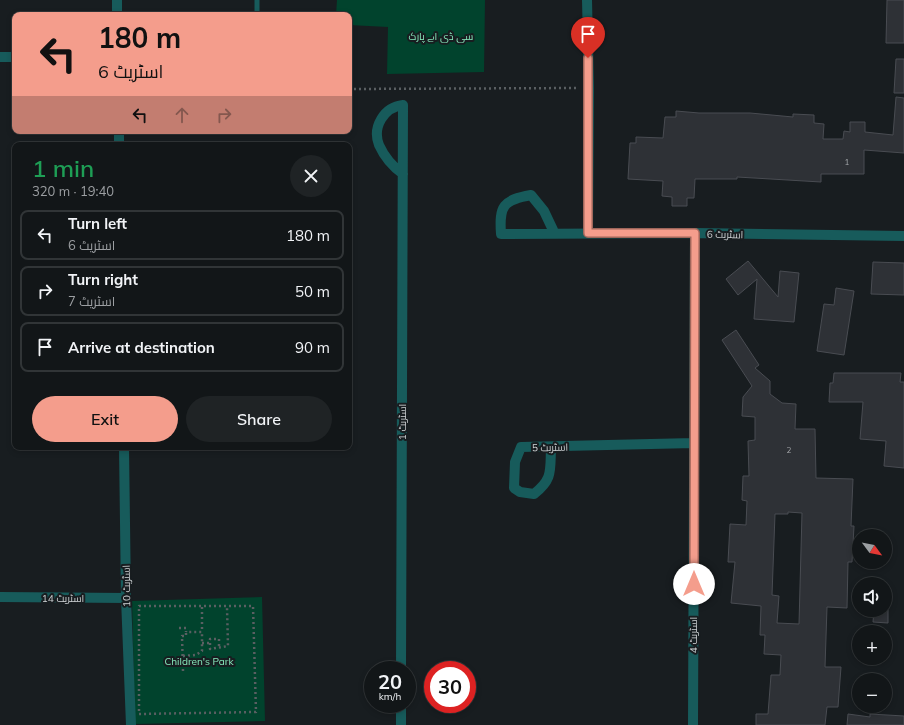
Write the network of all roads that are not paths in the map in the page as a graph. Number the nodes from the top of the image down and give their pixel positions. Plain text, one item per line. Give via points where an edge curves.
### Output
1 (117, 0) edge
2 (257, 0) edge
3 (587, 0) edge
4 (117, 12) edge
5 (257, 12) edge
6 (0, 57) edge
7 (12, 57) edge
8 (402, 174) junction
9 (553, 230) dead end
10 (588, 233) junction
11 (695, 233) junction
12 (904, 236) edge
13 (694, 443) junction
14 (551, 448) dead end
15 (124, 450) edge
16 (0, 598) edge
17 (126, 598) junction
18 (401, 661) edge
19 (401, 713) edge
20 (131, 725) edge
21 (401, 725) edge
22 (693, 725) edge

1 - 4 street
2 - 5 lane
3 - 10 street
6 - 7 street
8 - 8 street, اسٹریٹ 1 via 384,155 378,143 377,128 385,113 395,106 403,106
8 - 18 street, اسٹریٹ 1
9 - 10 street, اسٹریٹ 6 via 544,211 531,195 514,198 504,206 500,221 501,234
10 - 11 street, اسٹریٹ 6
11 - 12 street, اسٹریٹ 6
11 - 13 street, اسٹریٹ 4
13 - 14 street, اسٹریٹ 5 via 520,447 515,462 514,488 520,492 534,494 544,486 550,477
13 - 22 street, اسٹریٹ 4
15 - 17 street, اسٹریٹ 10
16 - 17 street, اسٹریٹ 14
17 - 20 street, اسٹریٹ 10
19 - 21 street

